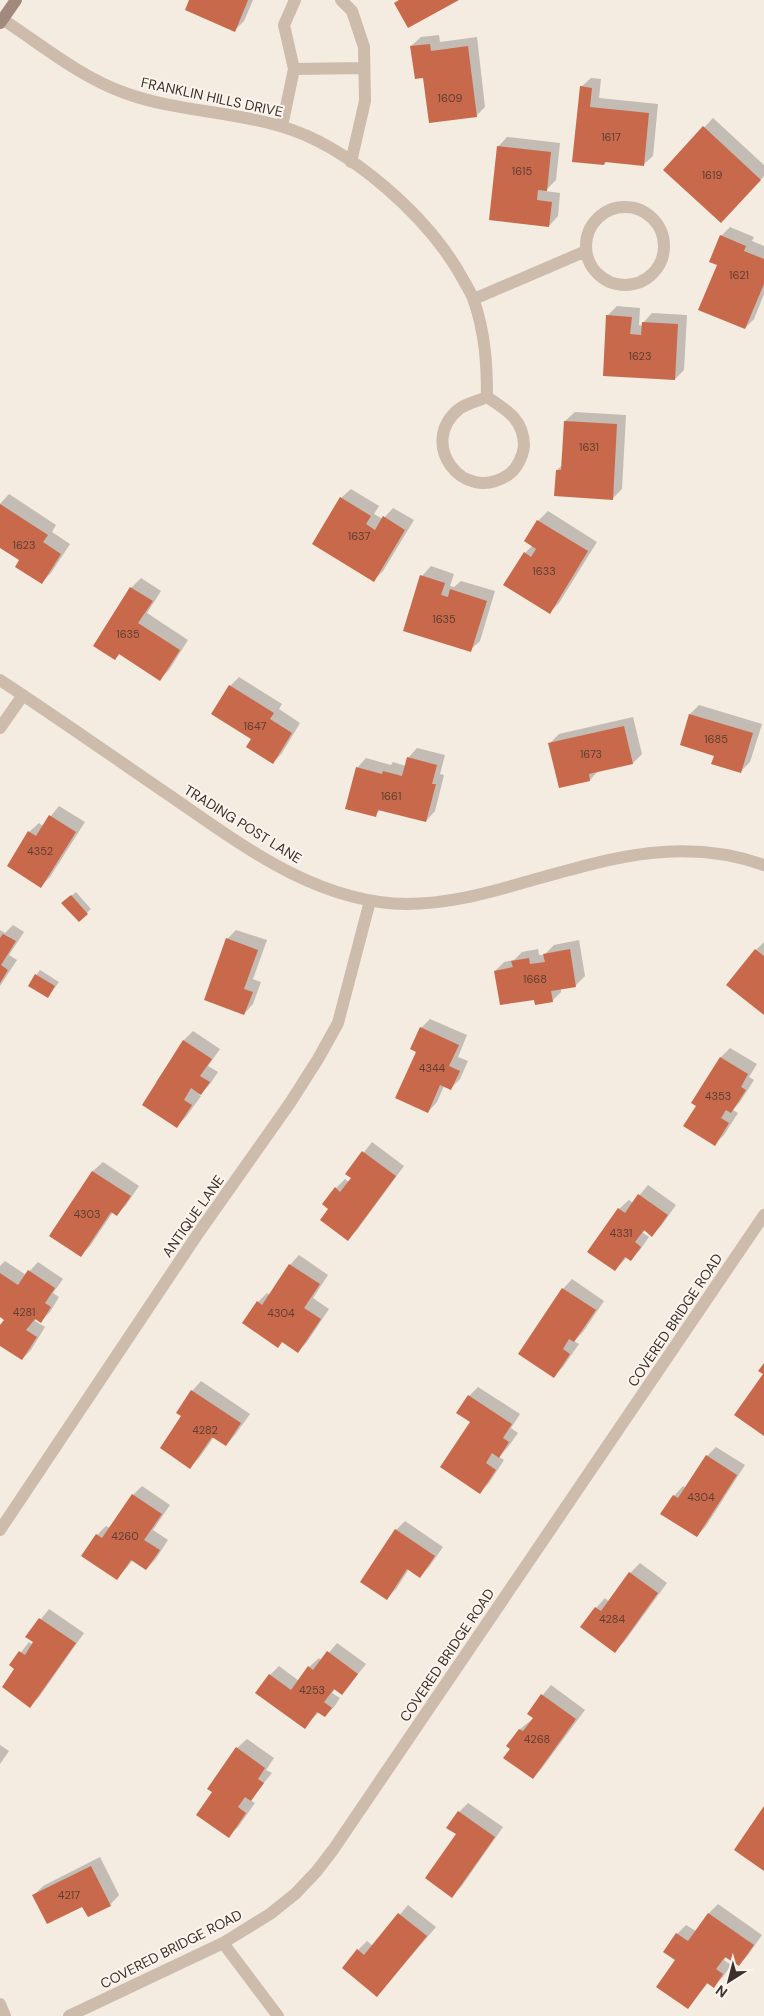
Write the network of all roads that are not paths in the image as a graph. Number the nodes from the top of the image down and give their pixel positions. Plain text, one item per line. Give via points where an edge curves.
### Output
1 (16, 0) edge
2 (295, 0) edge
3 (341, 0) edge
4 (1, 21) edge
5 (364, 68) junction
6 (294, 69) junction
7 (282, 126) junction
8 (351, 162) junction
9 (586, 251) junction
10 (474, 299) junction
11 (487, 397) junction
12 (0, 680) edge
13 (23, 695) junction
14 (0, 728) edge
15 (764, 865) edge
16 (370, 901) junction
17 (764, 1215) edge
18 (0, 1530) edge
19 (223, 1942) junction
20 (0, 2004) edge
21 (5, 2016) edge
22 (69, 2016) edge
23 (278, 2016) edge

1 - 4 street
2 - 6 street via 284,26
3 - 5 street via 352,11 364,47
4 - 7 street, FRANKLIN HILLS DRIVE via 79,71 126,94 246,116
5 - 6 street
5 - 8 street via 366,102
6 - 7 street
7 - 8 street, FRANKLIN HILLS DRIVE via 318,141
8 - 10 street, FRANKLIN HILLS DRIVE via 430,231 452,259
9 - 9 street via 590,264 610,282 636,283 648,278 657,268 663,256 664,243 661,231 650,216 633,208 621,207 598,217 586,239
9 - 10 street
10 - 11 street, FRANKLIN HILLS DRIVE via 485,340
11 - 11 street via 461,408 451,417 444,429 442,442 447,461 460,477 486,484 511,473 524,450 520,424 511,413
12 - 13 street, TRADING POST LANE
13 - 14 street
13 - 16 street, TRADING POST LANE via 287,872
15 - 16 street, TRADING POST LANE via 744,858 670,850 628,856 448,901 406,904
16 - 18 street, ANTIQUE LANE via 338,1023 318,1059
17 - 19 street, COVERED BRIDGE ROAD via 333,1850 295,1894 270,1914
19 - 22 street, COVERED BRIDGE ROAD
19 - 23 street
20 - 21 street

